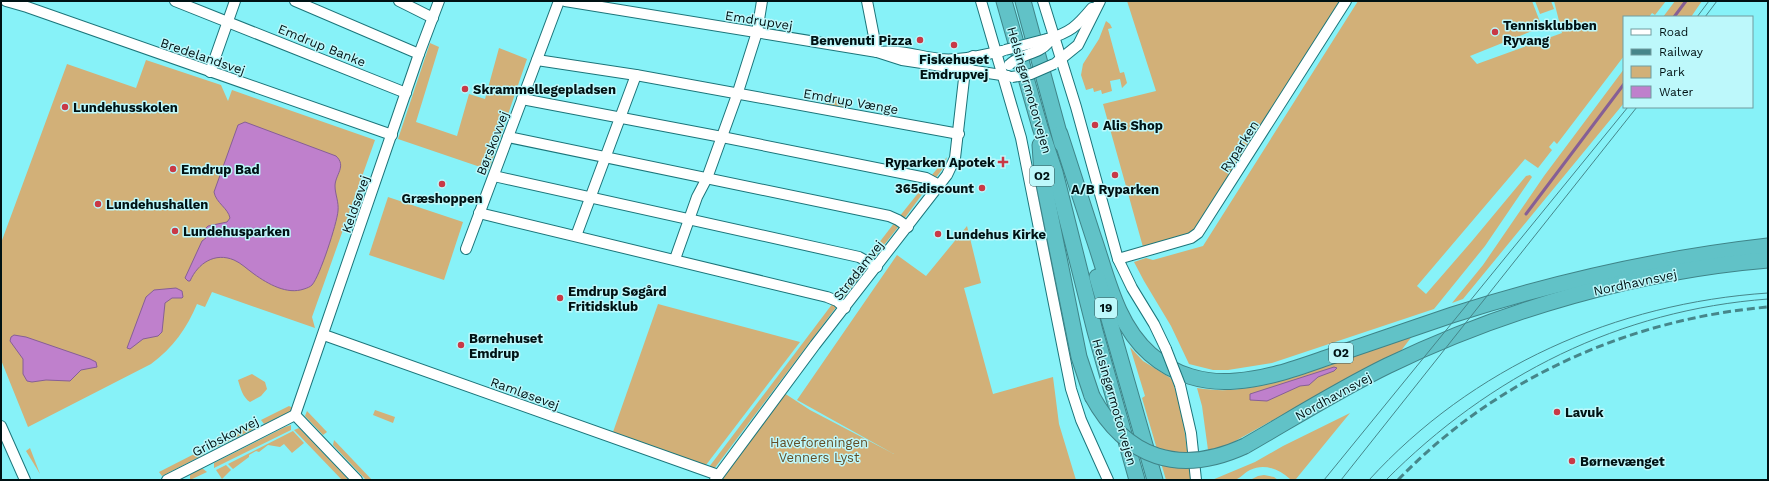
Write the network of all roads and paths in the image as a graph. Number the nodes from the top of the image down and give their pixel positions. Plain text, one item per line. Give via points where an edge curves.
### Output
1 (6, 1) edge
2 (175, 1) edge
3 (235, 1) edge
4 (295, 1) edge
5 (398, 1) edge
6 (439, 1) edge
7 (559, 1) edge
8 (565, 1) edge
9 (762, 1) edge
10 (867, 1) edge
11 (981, 1) edge
12 (1004, 1) edge
13 (1023, 1) edge
14 (1043, 1) edge
15 (1099, 1) edge
16 (1346, 1) edge
17 (28, 4) edge
18 (433, 18) junction
19 (228, 22) junction
20 (757, 32) junction
21 (1049, 39) junction
22 (1000, 51) junction
23 (877, 52) junction
24 (419, 54) junction
25 (973, 56) junction
26 (537, 60) junction
27 (1058, 62) junction
28 (965, 70) junction
29 (210, 72) junction
30 (636, 75) junction
31 (1008, 76) junction
32 (406, 93) junction
33 (738, 95) junction
34 (522, 99) junction
35 (620, 117) junction
36 (1040, 127) junction
37 (959, 134) junction
38 (1060, 134) junction
39 (392, 135) junction
40 (508, 137) junction
41 (722, 137) junction
42 (606, 158) junction
43 (494, 176) junction
44 (707, 178) junction
45 (939, 185) junction
46 (590, 197) junction
47 (480, 213) junction
48 (689, 220) junction
49 (908, 227) junction
50 (576, 236) junction
51 (1768, 246) edge
52 (466, 249) dead end
53 (675, 259) junction
54 (1118, 259) junction
55 (1768, 260) edge
56 (877, 267) junction
57 (845, 308) junction
58 (324, 335) junction
59 (296, 415) junction
60 (1, 426) edge
61 (717, 478) edge
62 (25, 480) edge
63 (167, 480) edge
64 (357, 480) edge
65 (1108, 480) edge
66 (1137, 480) edge
67 (1155, 480) edge
68 (1196, 480) edge

1 - 17 street, Bredelandsvej
2 - 19 street, Emdrup Banke
3 - 19 street
4 - 24 street
5 - 18 street
6 - 18 street, Keldsøvej
7 - 26 street, Børskovvej
8 - 20 street, Emdrupvej
9 - 20 street
10 - 23 street
11 - 22 street
12 - 36 highway, Helsingørmotorvejen / 19
13 - 38 highway, Helsingørmotorvejen / 19
14 - 21 street
15 - 21 street via 1079,24
15 - 27 street via 1078,45
16 - 54 street, Ryparken via 1198,233 1191,238
17 - 29 street, Bredelandsvej
18 - 24 street, Keldsøvej
19 - 29 street
19 - 32 street, Emdrup Banke
20 - 23 street, Emdrupvej
20 - 33 street
21 - 22 street, Emdrupvej, bridge
21 - 27 street
21 - 31 street, bridge via 1040,50 1021,56 1009,65
22 - 25 street, Emdrupvej
22 - 31 street
23 - 25 street, Emdrupvej via 896,50 942,59
23 - 28 street, Emdrupvej via 894,59
24 - 32 street, Keldsøvej
25 - 28 street, Strødamvej
26 - 30 street, Emdrup Vænge
26 - 34 street, Børskovvej
27 - 31 street, Emdrupvej, bridge via 1031,74
27 - 54 street
28 - 31 street, Emdrupvej
28 - 37 street, Strødamvej
29 - 39 street, Bredelandsvej
30 - 33 street, Emdrup Vænge
30 - 35 street
31 - 65 street via 1071,389 1081,420
32 - 39 street, Keldsøvej
33 - 37 street, Emdrup Vænge
33 - 41 street
34 - 35 street
34 - 40 street, Børskovvej
35 - 41 street
35 - 42 street
36 - 55 highway, Nordhavnsvej / O2, bridge via 1042,174 1079,357 1092,396 1103,416 1124,438 1161,457 1202,460 1222,456 1388,366 1502,319 1623,284 1717,266
36 - 66 highway, Helsingørmotorvejen / 19 via 1055,172 1095,331
37 - 45 street, Strødamvej via 955,158
38 - 51 highway, Nordhavnsvej / O2 via 1111,291 1127,326 1142,347 1159,361 1177,372 1206,381 1237,381 1270,376 1453,315 1604,274 1689,256
38 - 67 highway, Helsingørmotorvejen / 19
39 - 58 street, Keldsøvej
40 - 42 street
40 - 43 street, Børskovvej
41 - 44 street
41 - 45 street via 926,178
42 - 44 street
42 - 46 street
43 - 46 street
43 - 47 street, Børskovvej
44 - 48 street
44 - 49 street via 889,216
45 - 49 street, Strødamvej
46 - 48 street
46 - 50 street
47 - 50 street
47 - 52 street, Børskovvej
48 - 53 street
48 - 56 street via 859,257
49 - 56 street, Strødamvej
50 - 53 street
53 - 57 street via 827,297
54 - 68 street, bridge via 1154,324 1180,385 1191,433
56 - 57 street, Strødamvej
57 - 61 street, Strødamvej
58 - 59 street, Keldsøvej
58 - 61 street, Ramløsevej
59 - 63 street, Gribskovvej
59 - 64 street
60 - 62 street

